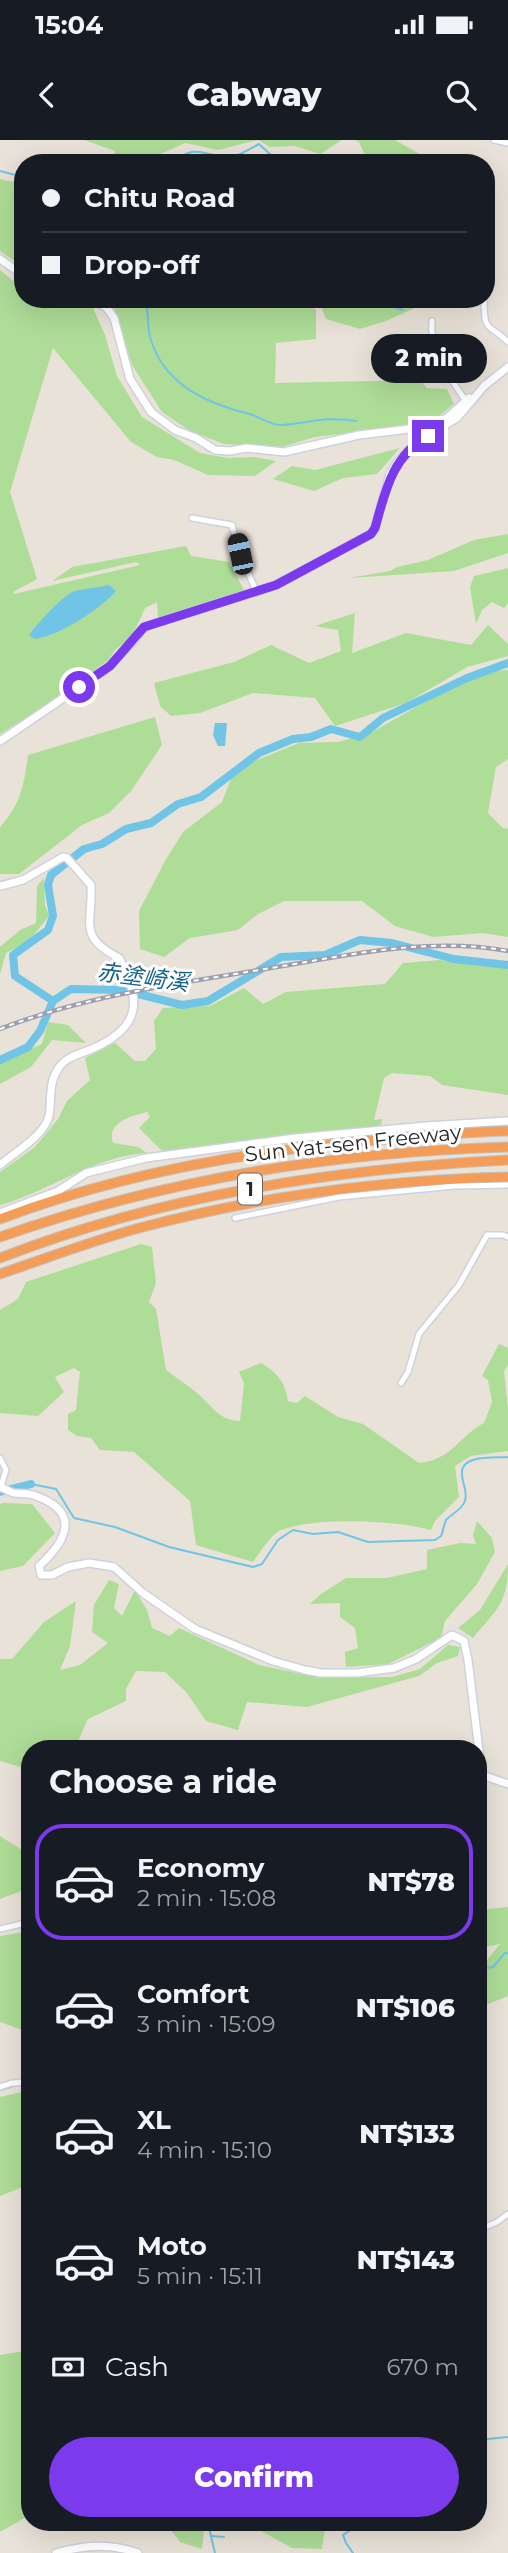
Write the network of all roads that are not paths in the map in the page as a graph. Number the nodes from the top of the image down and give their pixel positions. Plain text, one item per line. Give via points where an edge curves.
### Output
1 (494, 140) edge
2 (508, 143) edge
3 (106, 308) edge
4 (484, 308) edge
5 (432, 321) dead end
6 (508, 342) edge
7 (508, 368) edge
8 (467, 403) junction
9 (192, 518) dead end
10 (257, 593) junction
11 (0, 741) edge
12 (0, 886) edge
13 (508, 1121) edge
14 (508, 1131) edge
15 (508, 1147) edge
16 (508, 1160) edge
17 (0, 1165) edge
18 (508, 1177) edge
19 (508, 1185) edge
20 (0, 1213) edge
21 (234, 1218) dead end
22 (0, 1219) edge
23 (0, 1237) edge
24 (508, 1237) edge
25 (0, 1258) edge
26 (0, 1274) edge
27 (401, 1383) dead end
28 (0, 1458) edge
29 (3, 1488) edge
30 (476, 1740) edge
31 (487, 1777) edge
32 (508, 1784) edge
33 (21, 1924) edge
34 (0, 1929) edge
35 (21, 2082) edge
36 (0, 2087) edge
37 (508, 2214) edge
38 (487, 2226) edge
39 (56, 2553) edge
40 (138, 2553) edge

1 - 2 street
3 - 8 street via 114,318 130,379 151,412 174,430 215,450 284,452 359,435 408,430 432,425
4 - 6 street via 485,323
5 - 8 street via 436,355
7 - 8 street
8 - 10 street via 457,418 418,441 399,460 371,534
9 - 10 street via 232,525
10 - 11 street via 144,627 106,669
12 - 17 street via 67,858 91,885 90,928 96,941 119,958 135,998 131,1022 118,1034 59,1067 44,1127
13 - 20 street via 295,1138 146,1158 86,1173 58,1191
14 - 22 highway, 1 via 367,1140 237,1156 103,1186
15 - 23 highway, Sun Yat-sen Freeway / 1 via 387,1154 256,1169 121,1199
16 - 25 highway, Sun Yat-sen Freeway / 1 via 321,1177 216,1195 108,1221
18 - 26 highway, 1 via 425,1181 261,1202 142,1228
19 - 21 street via 339,1198
24 - 27 street via 487,1235 459,1285 419,1334
28 - 29 street via 6,1470
29 - 30 street via 41,1497 64,1515 61,1542 39,1566 41,1575 89,1563 114,1567 195,1629 273,1661 321,1672 357,1673 394,1668 449,1636 459,1637 466,1648
31 - 32 street
33 - 34 street
35 - 36 street
37 - 38 street
39 - 40 street via 110,2545

